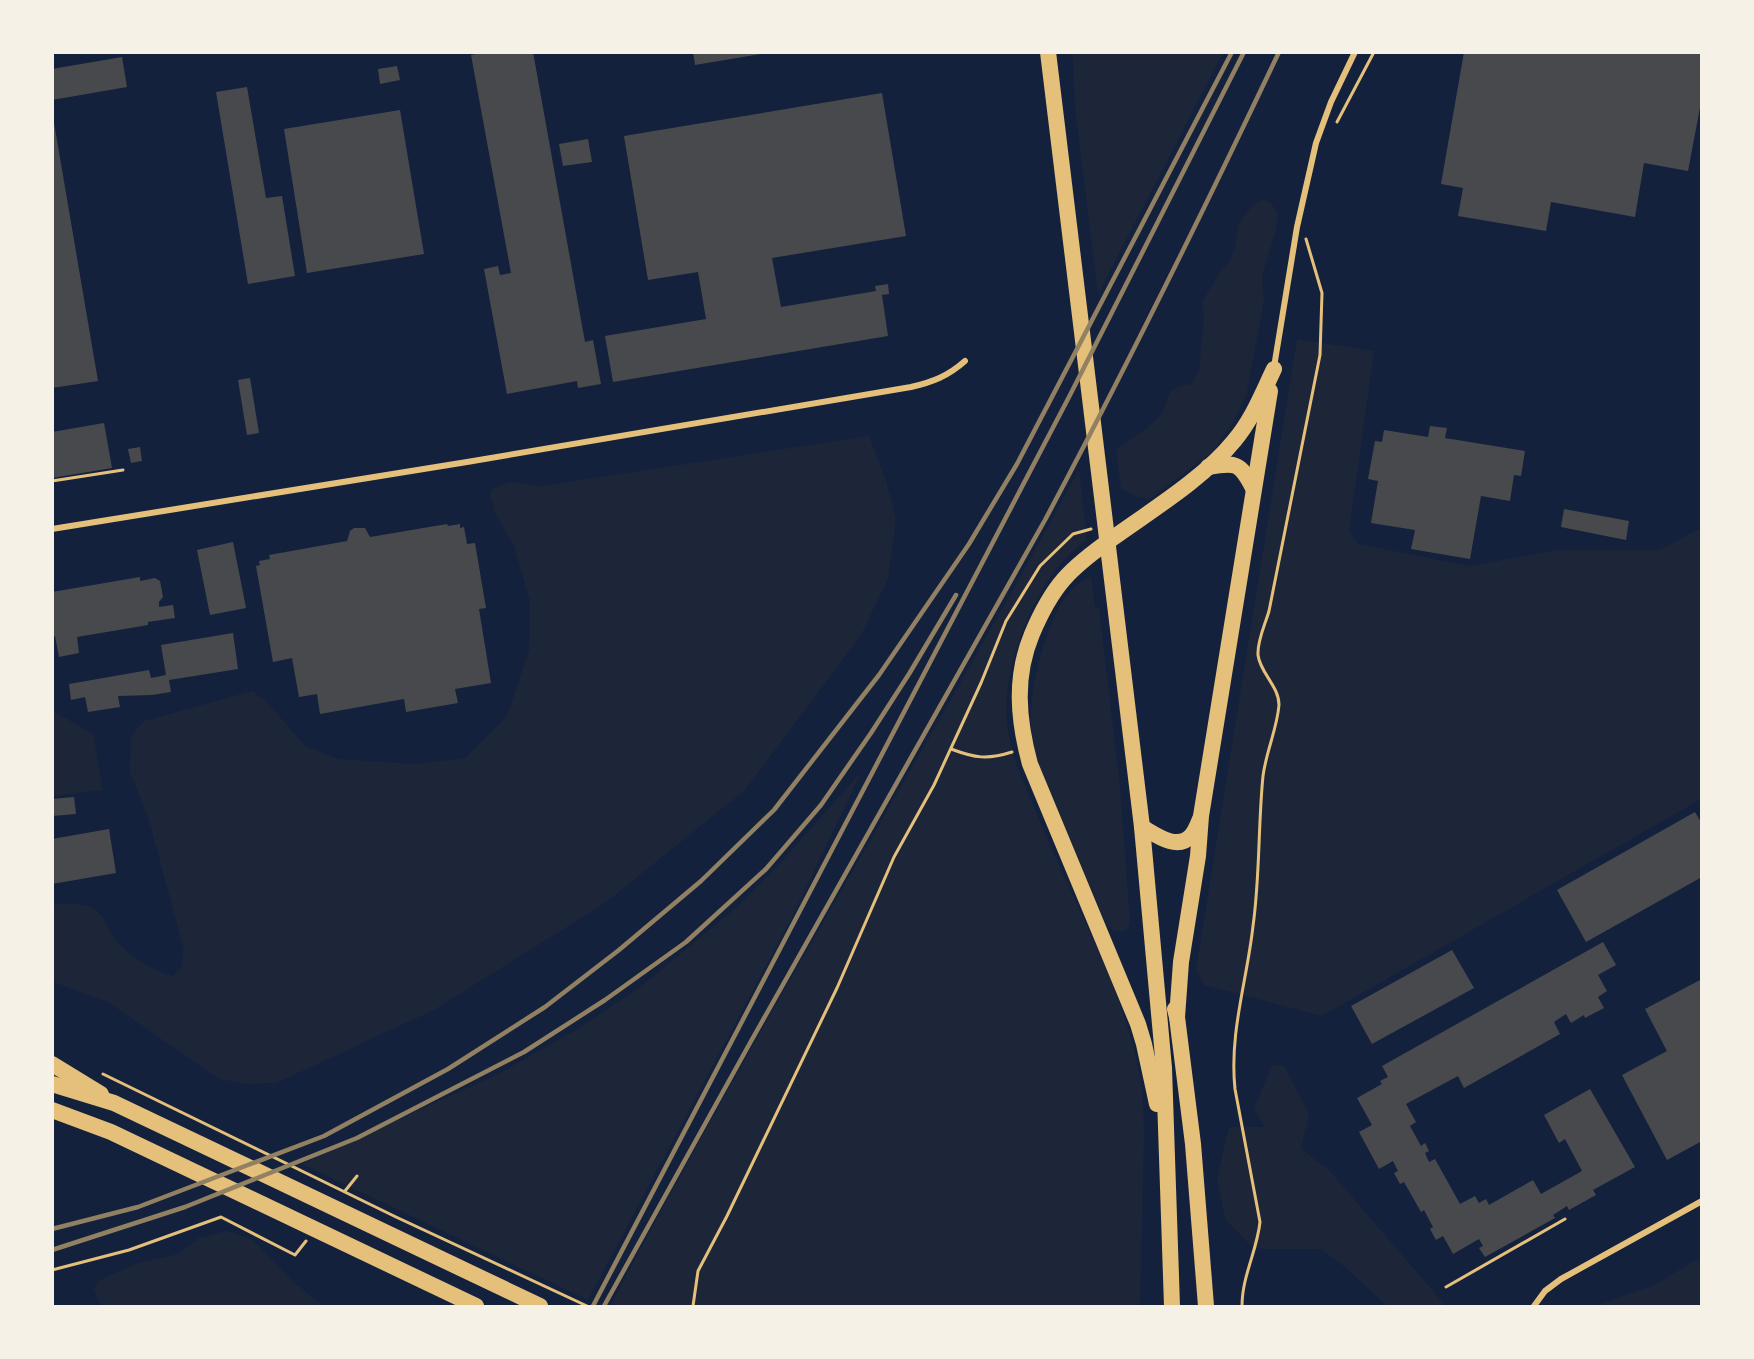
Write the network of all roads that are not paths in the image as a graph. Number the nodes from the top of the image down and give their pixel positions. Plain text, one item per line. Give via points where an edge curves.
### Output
1 (1355, 52) edge
2 (1050, 54) edge
3 (965, 361) dead end
4 (1274, 369) junction
5 (1209, 467) junction
6 (1253, 488) junction
7 (52, 529) edge
8 (1202, 816) junction
9 (1143, 827) junction
10 (1153, 939) junction
11 (1177, 1017) junction
12 (52, 1064) edge
13 (52, 1084) edge
14 (119, 1105) junction
15 (52, 1110) edge
16 (1165, 1143) junction
17 (1701, 1201) edge
18 (477, 1306) edge
19 (540, 1306) edge
20 (1172, 1306) edge
21 (1206, 1306) edge
22 (1534, 1306) edge

1 - 4 street via 1316,143 1296,227
2 - 9 highway
3 - 7 street via 951,374 911,387
4 - 5 highway via 1248,422
4 - 6 highway
5 - 6 highway via 1235,465 1244,470
5 - 16 highway via 1084,559 1064,579 1028,644 1019,708 1026,748 1039,785 1138,1024
6 - 8 highway
8 - 9 highway via 1192,835 1182,842 1166,840
8 - 11 highway
9 - 10 highway
10 - 11 highway
10 - 16 highway via 1164,1068
11 - 21 highway via 1193,1144
12 - 14 highway
13 - 14 highway
14 - 19 highway
15 - 18 highway via 111,1132
16 - 20 highway
17 - 22 street via 1561,1279

